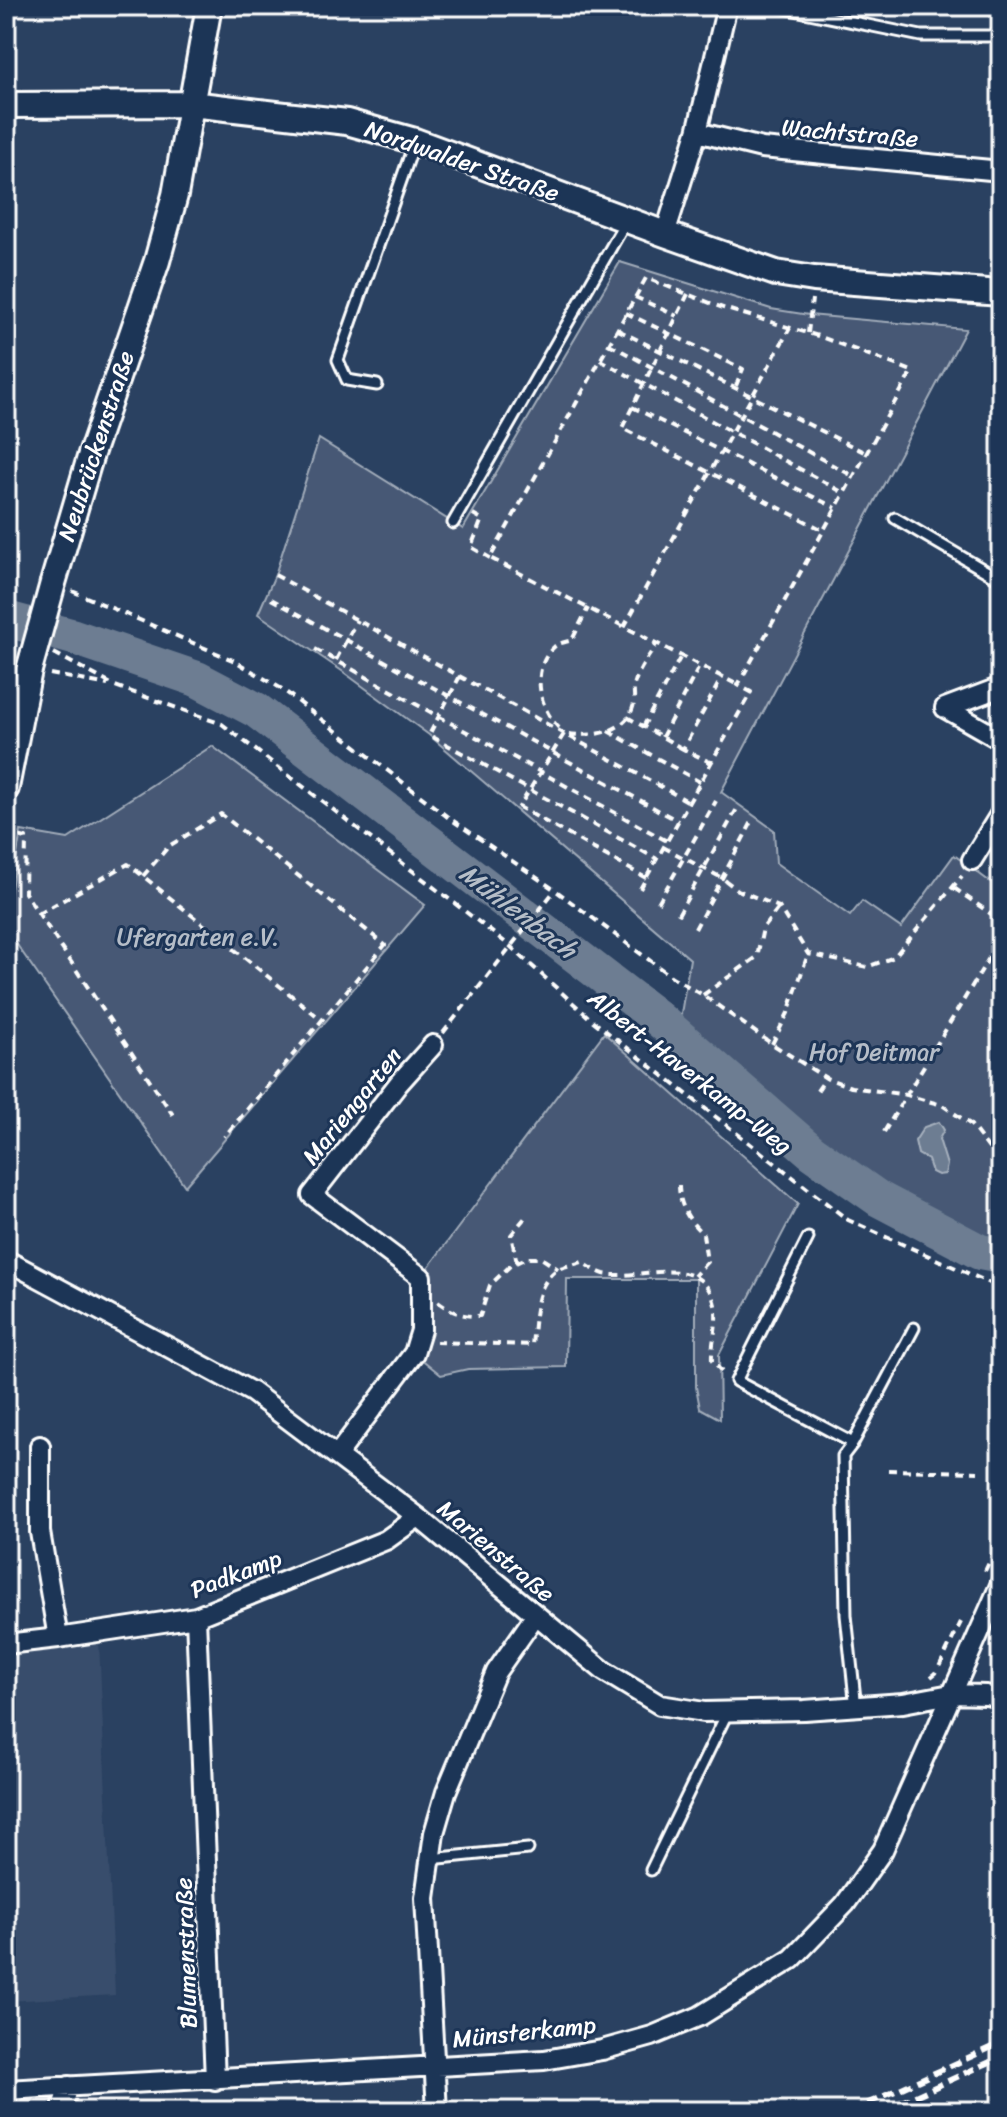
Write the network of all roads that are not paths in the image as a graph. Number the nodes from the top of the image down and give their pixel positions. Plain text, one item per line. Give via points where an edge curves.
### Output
1 (209, 6) edge
2 (727, 6) edge
3 (775, 6) edge
4 (1001, 36) edge
5 (191, 104) junction
6 (6, 105) edge
7 (697, 132) junction
8 (415, 141) junction
9 (1001, 171) edge
10 (627, 220) junction
11 (665, 234) junction
12 (1001, 293) edge
13 (377, 385) dead end
14 (895, 518) dead end
15 (453, 523) dead end
16 (1001, 580) edge
17 (1001, 687) edge
18 (1001, 740) edge
19 (6, 788) edge
20 (1001, 813) edge
21 (984, 840) junction
22 (1001, 851) edge
23 (970, 863) road end
24 (433, 1045) road end
25 (808, 1238) dead end
26 (6, 1260) edge
27 (914, 1328) dead end
28 (853, 1443) junction
29 (40, 1446) dead end
30 (338, 1454) junction
31 (418, 1517) junction
32 (1001, 1583) edge
33 (535, 1616) junction
34 (196, 1617) junction
35 (58, 1638) junction
36 (6, 1644) edge
37 (951, 1694) junction
38 (1001, 1698) edge
39 (856, 1708) junction
40 (728, 1711) junction
41 (528, 1849) dead end
42 (430, 1859) junction
43 (651, 1870) dead end
44 (435, 2065) junction
45 (215, 2080) junction
46 (69, 2086) junction
47 (6, 2090) edge
48 (61, 2111) edge
49 (437, 2111) edge

1 - 5 main road, Neubrückenstraße
2 - 7 street
3 - 4 lane via 921,36
5 - 6 main road, Nordwalder Straße
5 - 8 main road, Nordwalder Straße via 347,122
5 - 19 main road, Neubrückenstraße, bridge via 175,195 53,583
7 - 9 street, Wachtstraße via 762,148
7 - 11 street
8 - 10 main road, Nordwalder Straße
8 - 13 lane via 338,360 347,380
10 - 11 main road, Nordwalder Straße
10 - 15 lane
11 - 12 main road, Nordwalder Straße via 776,273
14 - 16 lane
17 - 18 street via 945,708
20 - 21 street
21 - 22 street
21 - 23 street
24 - 30 street, Mariengarten via 312,1195 421,1277 421,1330 414,1353
25 - 28 lane via 736,1381
26 - 30 street, Marienstraße via 252,1392
27 - 28 lane
28 - 39 lane via 843,1456 846,1615
29 - 35 street via 40,1532
30 - 31 street, Marienstraße
31 - 33 street, Marienstraße
31 - 34 street, Padkamp via 386,1540
32 - 37 street, Münsterkamp
33 - 40 street, Marienstraße via 604,1671 660,1705
33 - 42 street via 496,1672 446,1792
34 - 35 street, Padkamp
34 - 45 street, Blumenstraße
35 - 36 street, Padkamp
37 - 38 street, Marienstraße
37 - 39 street, Marienstraße
37 - 44 street, Münsterkamp via 883,1850 845,1904 792,1959 700,2016 652,2036 544,2060
39 - 40 street, Marienstraße
40 - 43 lane
41 - 42 lane
42 - 44 street via 425,1898
44 - 45 street, Münsterkamp
44 - 49 street
45 - 46 street
46 - 47 street
46 - 48 street

